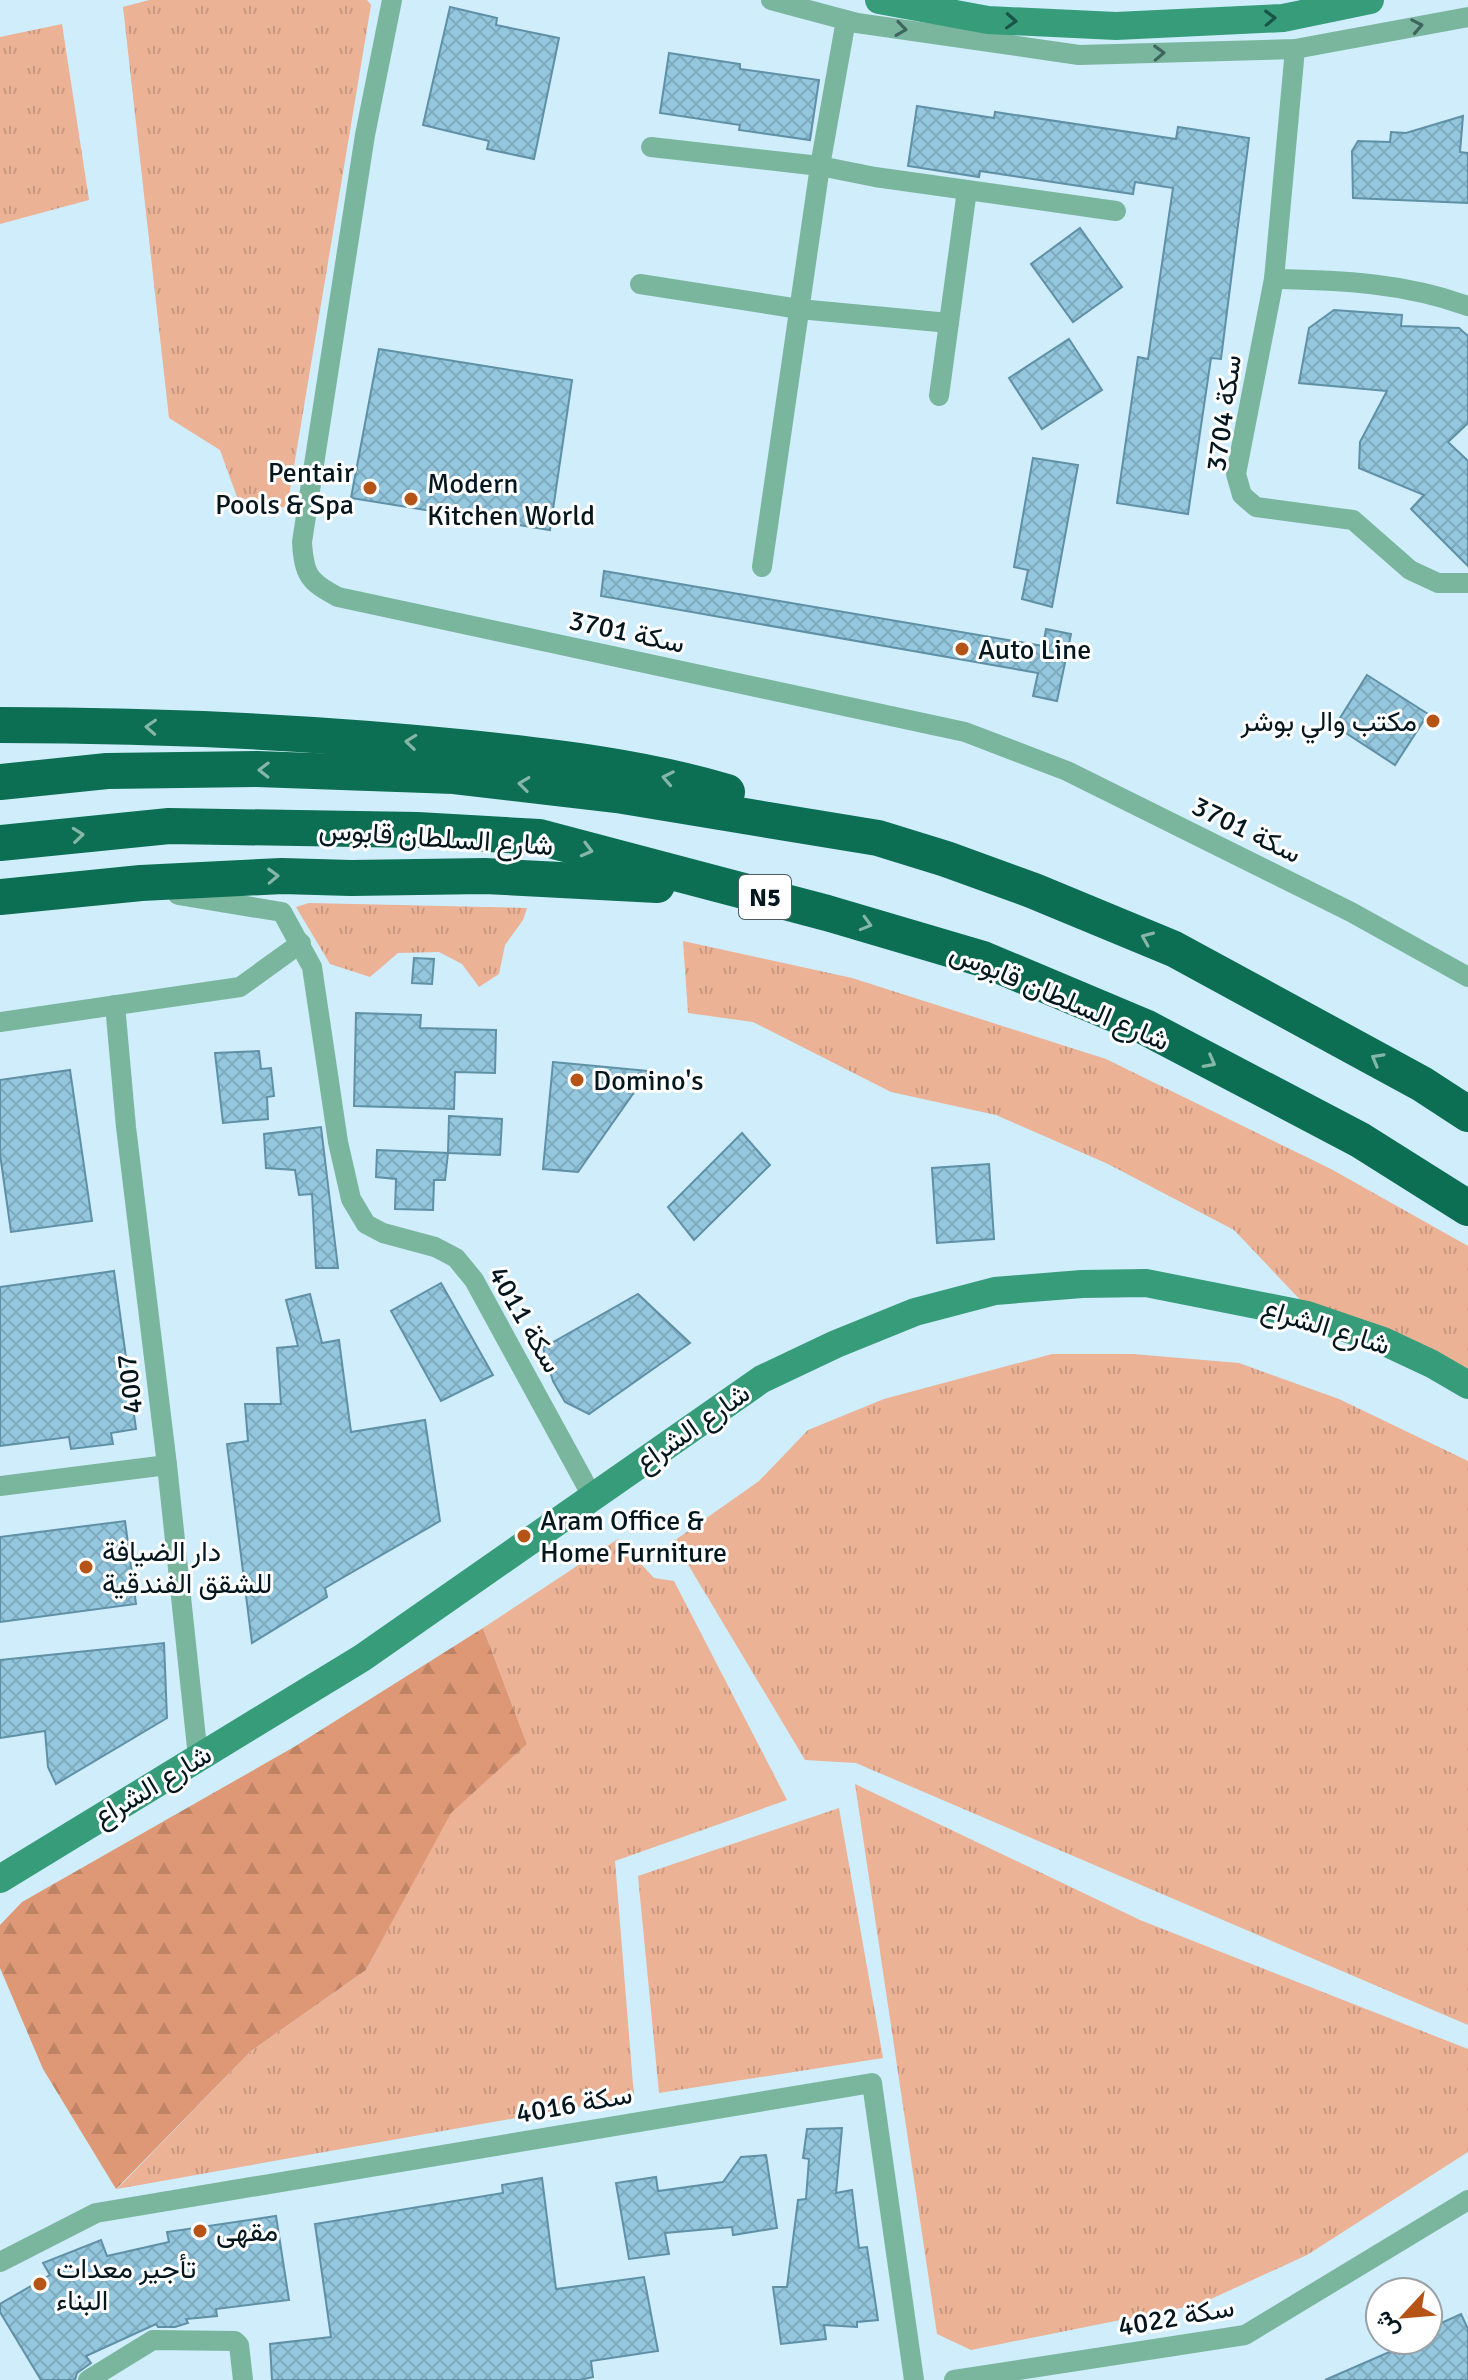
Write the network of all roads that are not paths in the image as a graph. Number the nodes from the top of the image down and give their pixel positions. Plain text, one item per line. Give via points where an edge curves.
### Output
1 (392, 0) edge
2 (771, 0) edge
3 (879, 0) edge
4 (1370, 0) edge
5 (1468, 17) edge
6 (846, 20) junction
7 (1295, 49) junction
8 (651, 147) dead end
9 (820, 166) junction
10 (967, 190) junction
11 (1116, 211) dead end
12 (1274, 279) junction
13 (640, 284) dead end
14 (1468, 306) edge
15 (799, 309) junction
16 (949, 323) junction
17 (939, 396) dead end
18 (762, 567) dead end
19 (1468, 583) edge
20 (0, 725) edge
21 (0, 782) edge
22 (878, 838) junction
23 (0, 843) edge
24 (141, 883) junction
25 (0, 897) edge
26 (827, 913) junction
27 (301, 943) junction
28 (1468, 977) edge
29 (115, 1005) junction
30 (0, 1022) edge
31 (1422, 1084) junction
32 (1468, 1095) edge
33 (1468, 1114) edge
34 (1468, 1208) edge
35 (1468, 1385) edge
36 (167, 1465) junction
37 (0, 1486) edge
38 (592, 1496) junction
39 (198, 1757) junction
40 (0, 1879) edge
41 (1468, 2200) edge
42 (0, 2262) edge
43 (88, 2380) edge
44 (243, 2380) edge
45 (914, 2380) edge
46 (954, 2380) edge

1 - 28 street, سكة 3701 via 360,165 302,542 303,568 319,587 338,597 965,732 1067,771 1351,912
2 - 6 street
3 -> 4 street via 988,20 1116,26 1283,18
7 -> 5 street
6 -> 7 street via 1079,55
6 - 9 street
7 - 12 street, سكة 3704
8 - 9 street
9 - 10 street
9 - 15 street
10 - 11 street
10 - 16 street
12 - 14 street via 1393,286
12 - 19 street, سكة 3704 via 1236,474 1242,495 1256,507 1353,520 1410,570 1438,583
13 - 15 street
15 - 16 street
15 - 18 street
16 - 17 street
22 -> 20 highway via 698,784 581,760 402,741
22 -> 21 highway, شارع السلطان قابوس via 617,795 454,776 257,769 107,771
31 -> 22 highway, شارع السلطان قابوس via 1174,949 1034,891
23 -> 26 highway, شارع السلطان قابوس / N5 via 169,826 539,837
24 - 25 highway
24 -> 26 highway via 282,876 485,876 654,884
24 - 27 street, سكة 4011 via 168,894 282,912
26 -> 34 highway, شارع السلطان قابوس / N5 via 983,959 1145,1027 1360,1140
27 - 29 street via 240,987
27 - 38 street, سكة 4011 via 312,967 351,1199 366,1224 435,1247 456,1258 474,1280
29 - 30 street
29 - 36 street, 4007
31 - 32 street
31 - 33 highway, شارع السلطان قابوس
35 - 38 street, شارع الشراع via 1368,1336 1307,1315 1217,1295 1146,1283 995,1291 915,1312 762,1379
36 - 37 street
36 - 39 street, 4007
38 - 39 street, شارع الشراع via 362,1658
39 - 40 street, شارع الشراع
41 - 46 street, سكة 4022 via 1245,2335
42 - 45 street, سكة 4016 via 96,2213 872,2083
43 - 44 street via 153,2340 235,2341

